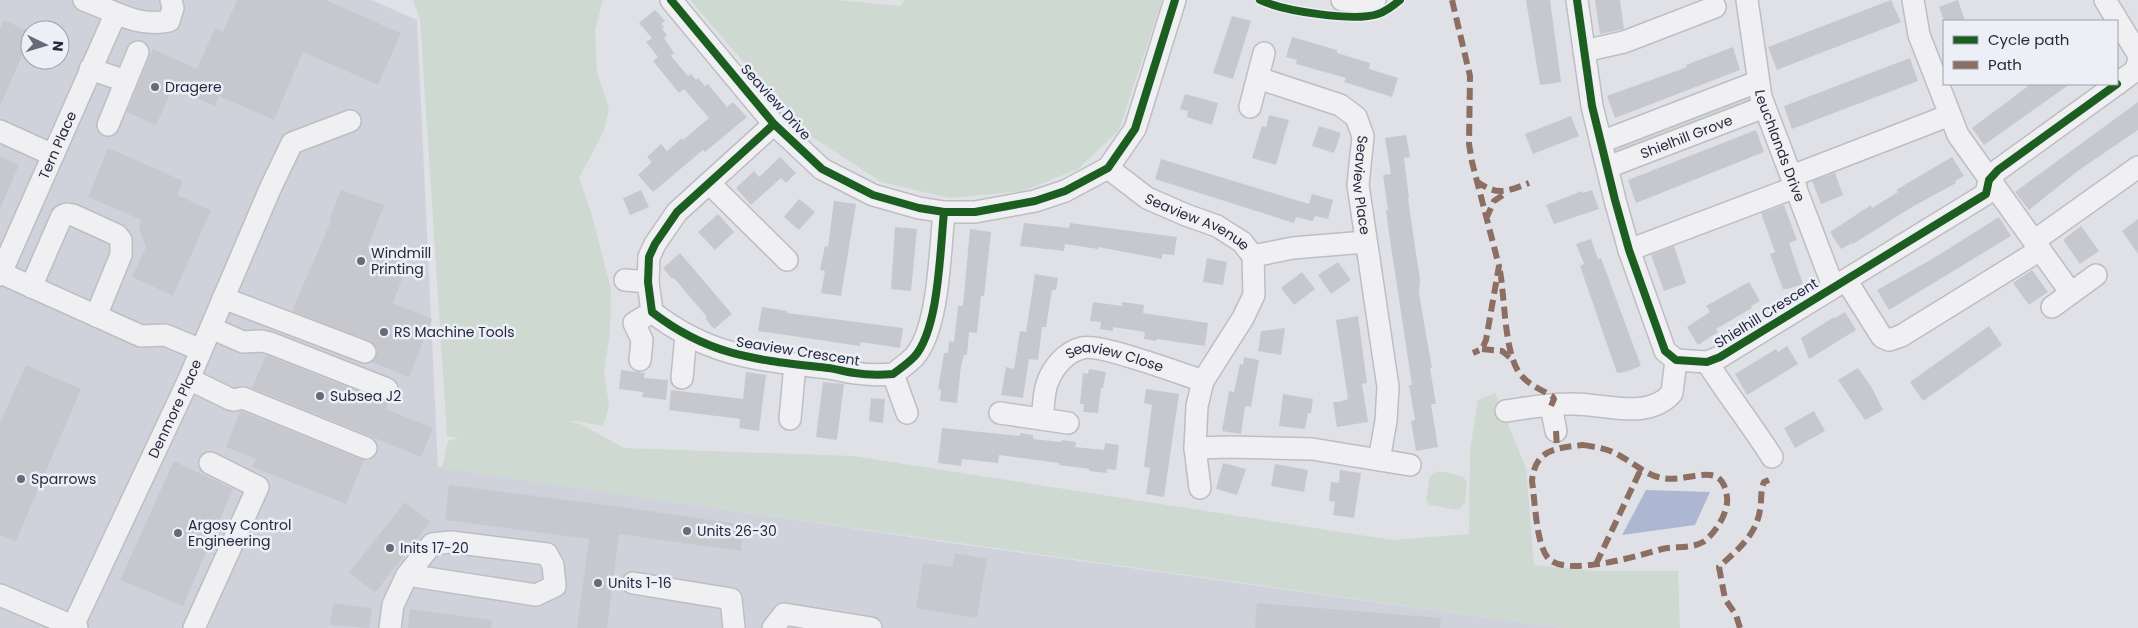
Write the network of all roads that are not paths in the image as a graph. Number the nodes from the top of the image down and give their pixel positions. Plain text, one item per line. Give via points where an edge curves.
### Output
1 (84, 0) edge
2 (171, 0) edge
3 (672, 0) edge
4 (1175, 0) edge
5 (1342, 0) edge
6 (1375, 0) edge
7 (1577, 0) edge
8 (1747, 0) edge
9 (1913, 0) edge
10 (2106, 0) edge
11 (1715, 7) dead end
12 (115, 15) junction
13 (2118, 20) edge
14 (2118, 20) edge
15 (1584, 51) junction
16 (138, 52) dead end
17 (1264, 53) dead end
18 (2138, 54) edge
19 (2138, 62) edge
20 (90, 68) junction
21 (1258, 78) junction
22 (126, 81) junction
23 (1757, 82) junction
24 (2118, 83) edge
25 (2116, 85) edge
26 (1250, 107) dead end
27 (1764, 107) junction
28 (1950, 115) junction
29 (350, 121) dead end
30 (774, 124) junction
31 (108, 125) dead end
32 (0, 131) edge
33 (1601, 142) junction
34 (53, 155) junction
35 (1608, 167) junction
36 (2138, 167) edge
37 (1108, 168) junction
38 (1989, 180) junction
39 (1794, 181) junction
40 (710, 183) junction
41 (944, 212) junction
42 (1365, 242) junction
43 (2037, 246) junction
44 (6, 247) edge
45 (1629, 250) junction
46 (1254, 256) junction
47 (787, 260) dead end
48 (1, 274) edge
49 (2096, 275) dead end
50 (625, 280) dead end
51 (648, 282) junction
52 (1840, 283) junction
53 (31, 286) junction
54 (2072, 293) junction
55 (223, 298) junction
56 (2052, 307) dead end
57 (652, 312) junction
58 (96, 316) junction
59 (211, 328) junction
60 (686, 335) junction
61 (201, 350) junction
62 (365, 352) dead end
63 (640, 360) dead end
64 (1676, 360) junction
65 (1707, 362) junction
66 (795, 364) junction
67 (893, 374) junction
68 (682, 378) dead end
69 (189, 379) junction
70 (1203, 381) junction
71 (387, 389) dead end
72 (1551, 406) junction
73 (1506, 411) dead end
74 (907, 413) dead end
75 (1000, 413) dead end
76 (790, 419) dead end
77 (1042, 419) junction
78 (1068, 422) dead end
79 (1556, 431) dead end
80 (366, 448) dead end
81 (1195, 448) junction
82 (1772, 457) dead end
83 (1379, 460) junction
84 (210, 463) dead end
85 (1410, 464) dead end
86 (1200, 488) dead end
87 (407, 575) junction
88 (633, 582) dead end
89 (0, 595) edge
90 (75, 627) edge
91 (194, 628) edge
92 (390, 628) edge
93 (734, 628) edge
94 (773, 628) edge
95 (871, 628) edge

1 - 12 street
2 - 12 street via 174,8 169,22 159,24
3 - 30 street, Seaview Drive
4 - 37 street, Seaview Drive via 1135,129
5 - 6 street
7 - 15 street
8 - 23 street, Leuchlands Drive
9 - 28 street via 1919,35
10 - 14 street
11 - 15 street via 1624,42
12 - 20 street, Tern Place
13 - 18 street
15 - 33 street
16 - 22 street
17 - 21 street
19 - 24 street, Shielhill Crescent via 2136,70
20 - 22 street
20 - 34 street, Tern Place
21 - 26 street
21 - 42 street, Seaview Place via 1340,104 1356,117 1363,136 1358,185
22 - 31 street
23 - 27 street, Leuchlands Drive
23 - 33 street, Shielhill Grove
25 - 38 street, Shielhill Crescent via 1998,170
27 - 35 street, Shielhill Grove
27 - 39 street, Leuchlands Drive
28 - 38 street via 1958,135
28 - 39 street
29 - 55 street, Denmore Place via 292,143
30 - 40 street
30 - 41 street, Seaview Drive via 822,169 873,195
32 - 34 street
33 - 35 street
34 - 44 street, Tern Place
35 - 45 street
36 - 43 street, Leuchlands Drive
37 - 41 street, Seaview Drive via 1065,191 1035,201 975,212
37 - 46 street, Seaview Avenue via 1148,198 1218,226 1242,242
38 - 43 street
38 - 52 street, Shielhill Crescent via 1986,194
39 - 45 street
39 - 52 street, Leuchlands Drive
40 - 47 street
40 - 51 street via 677,212 655,244 649,257
41 - 67 street via 932,319 927,336 914,357
42 - 46 street, Seaview Place via 1294,248
42 - 83 street, Seaview Place via 1388,387
43 - 52 street, Leuchlands Drive via 2020,265 1889,340 1882,336 1867,312
43 - 54 street
44 - 48 street, Tern Place
45 - 64 street via 1665,350
46 - 70 street, Seaview Avenue via 1254,295 1244,318
48 - 53 street
49 - 54 street
50 - 51 street
51 - 57 street
52 - 65 street, Shielhill Crescent
53 - 58 street
53 - 58 street via 62,216 73,215 117,235 121,240 121,255
54 - 56 street
55 - 59 street, Denmore Place
55 - 62 street
57 - 60 street, Seaview Crescent
57 - 63 street via 634,323 642,340
58 - 61 street via 141,336 165,335
59 - 61 street, Denmore Place
59 - 71 street via 243,342 270,343
60 - 66 street, Seaview Crescent via 707,346 745,357
60 - 68 street
61 - 69 street, Denmore Place
64 - 65 street, Shielhill Crescent
64 - 72 street via 1672,393 1654,407
65 - 82 street
66 - 67 street, Seaview Crescent via 856,374
66 - 76 street, Seaview Crescent
67 - 74 street
69 - 80 street via 230,399 243,398
69 - 90 street, Denmore Place
70 - 77 street, Seaview Close via 1118,353 1082,348 1062,358 1047,382
70 - 81 street, Seaview Avenue via 1197,406
72 - 73 street
72 - 79 street
75 - 77 street
77 - 78 street
81 - 83 street via 1312,449
81 - 86 street, Seaview Avenue
83 - 85 street
84 - 91 street via 258,487
87 - 87 street via 432,544 451,542 547,554 553,565 555,586 536,595
87 - 92 street via 392,605
88 - 93 street via 731,599
89 - 90 street
94 - 95 street via 784,614

